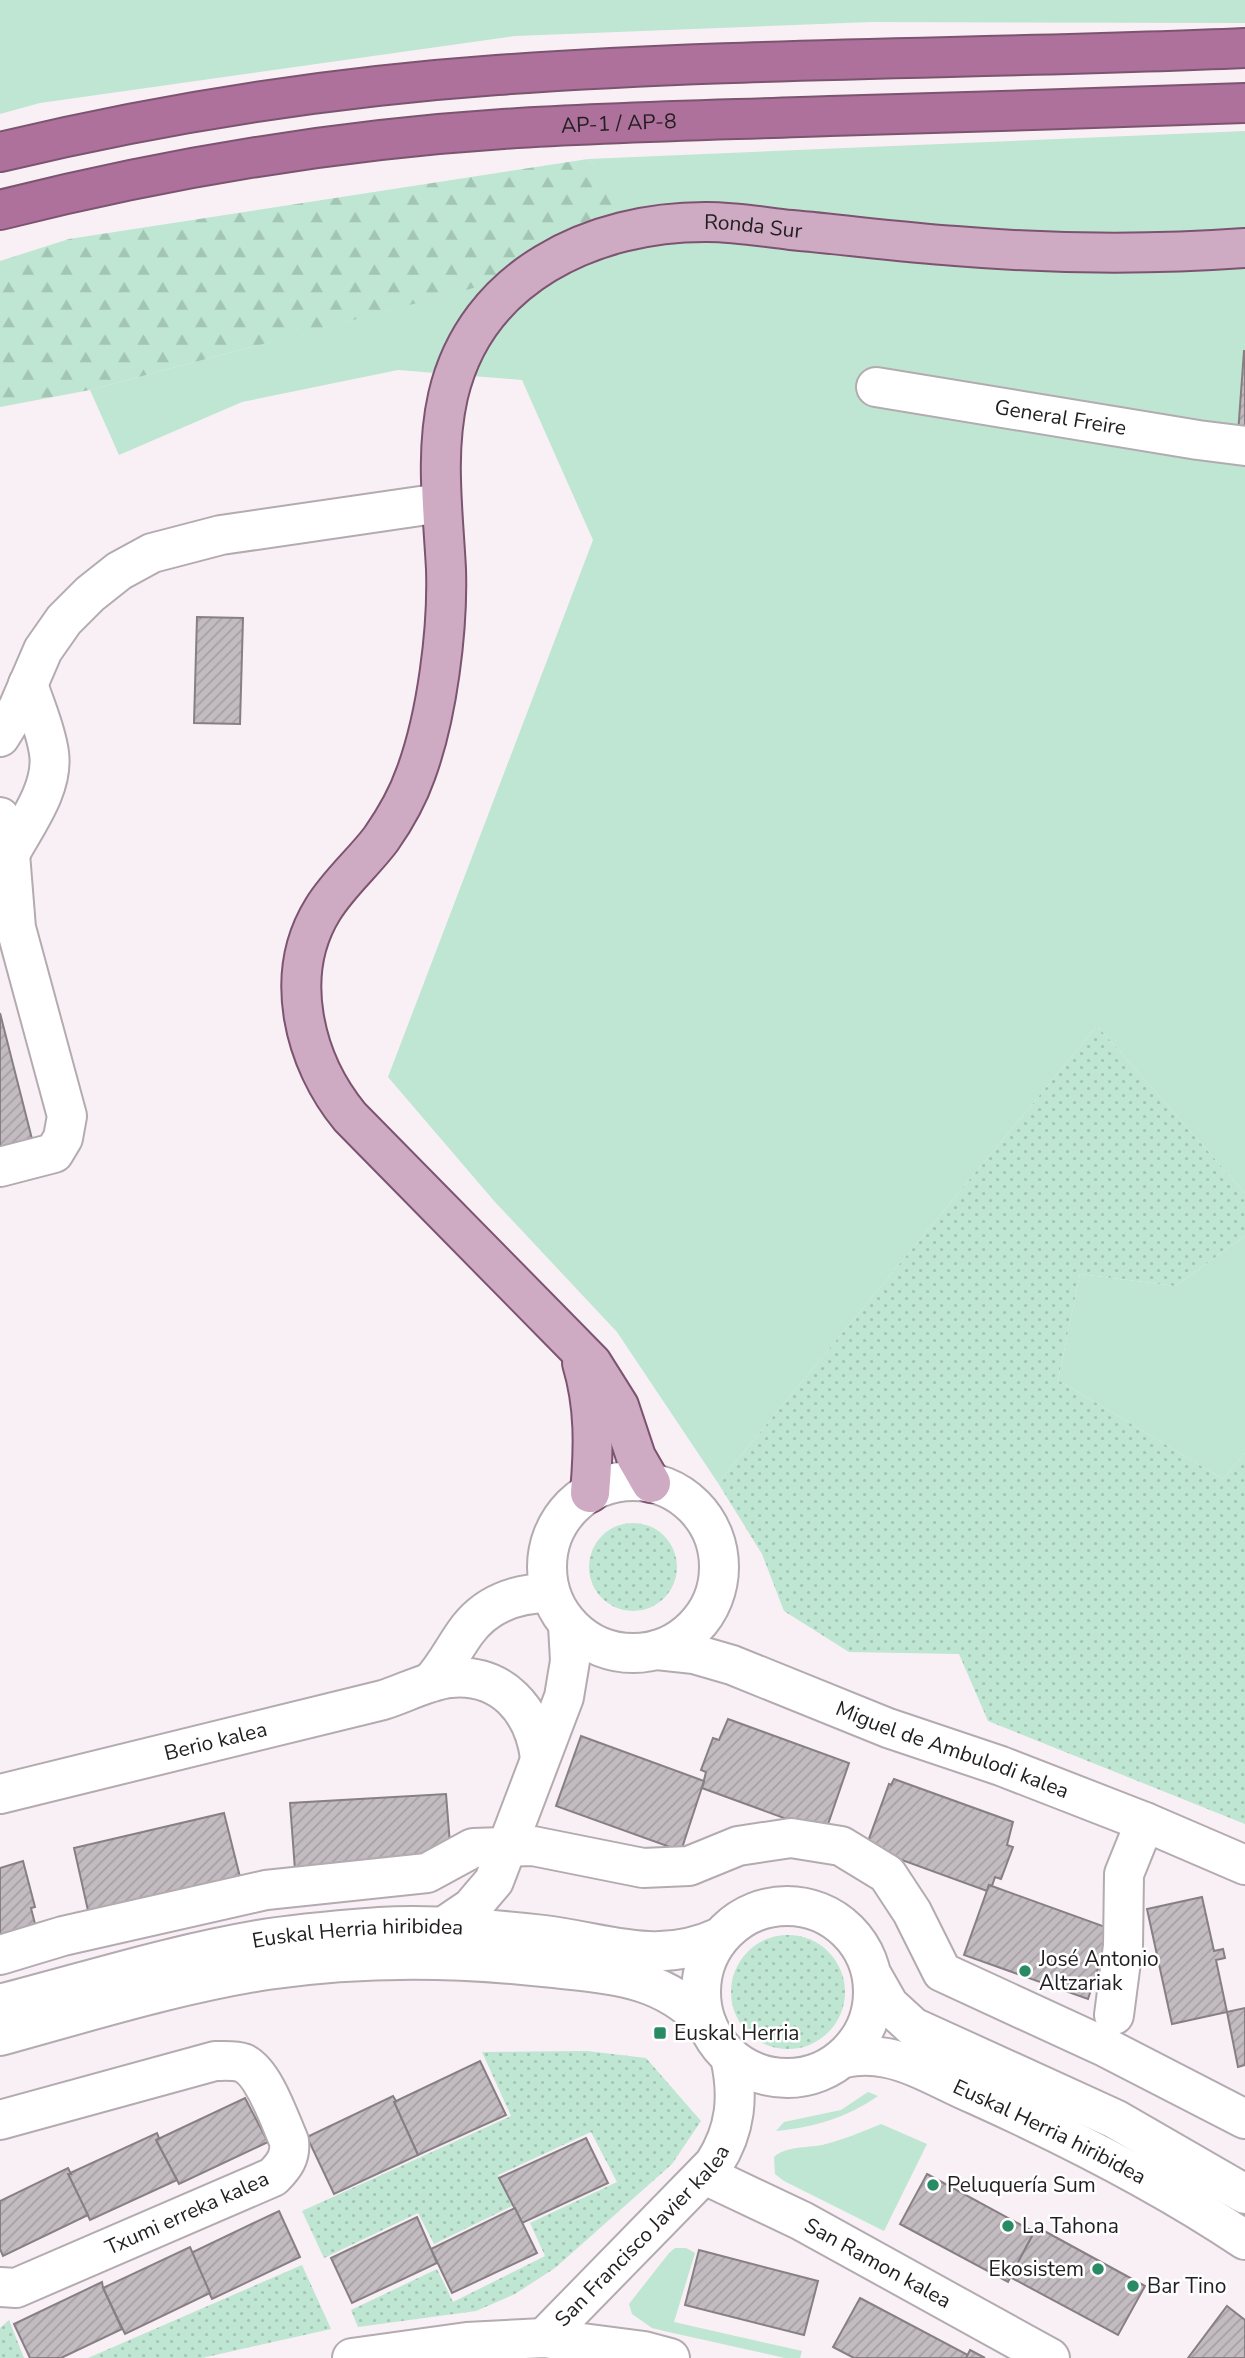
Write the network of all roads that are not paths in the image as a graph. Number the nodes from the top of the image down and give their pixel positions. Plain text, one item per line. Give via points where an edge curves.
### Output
1 (1245, 48) edge
2 (1245, 103) edge
3 (0, 152) edge
4 (0, 210) edge
5 (1245, 248) edge
6 (876, 387) dead end
7 (1245, 446) edge
8 (441, 503) junction
9 (28, 684) junction
10 (0, 737) edge
11 (0, 817) edge
12 (10, 854) junction
13 (0, 1167) edge
14 (576, 1344) junction
15 (651, 1483) junction
16 (590, 1493) junction
17 (559, 1609) junction
18 (646, 1652) junction
19 (431, 1682) junction
20 (564, 1697) junction
21 (540, 1758) junction
22 (0, 1794) edge
23 (1145, 1822) junction
24 (507, 1847) junction
25 (1245, 1865) edge
26 (443, 1927) junction
27 (544, 1935) junction
28 (720, 1937) junction
29 (0, 1955) edge
30 (873, 1977) junction
31 (0, 2004) edge
32 (1114, 2015) dead end
33 (707, 2024) junction
34 (0, 2036) edge
35 (730, 2057) junction
36 (844, 2058) junction
37 (790, 2078) junction
38 (1245, 2119) edge
39 (0, 2120) edge
40 (732, 2127) junction
41 (705, 2175) junction
42 (1245, 2194) edge
43 (1245, 2240) edge
44 (0, 2287) edge
45 (542, 2348) edge
46 (460, 2350) edge
47 (352, 2358) edge
48 (670, 2358) edge
49 (1050, 2358) edge

1 - 3 highway via 657,65 494,75 247,102
2 - 4 highway, AP-1 / AP-8 via 500,130 258,158
5 - 8 main road, Ronda Sur via 1020,251 706,222 609,236 547,261 494,305 473,332 458,363 446,407
6 - 7 street, General Freire
8 - 9 street via 221,535 152,553 119,571 64,620 43,650
8 - 14 main road, Ronda Sur via 444,624 426,742 415,776 381,839 321,913 304,965 304,1021 320,1073 350,1117
9 - 10 street
9 - 12 street via 49,753 49,777
11 - 12 street
12 - 13 street via 16,928 67,1116 63,1138 54,1153
14 - 15 main road, Ronda Sur via 619,1406 636,1457
14 - 16 main road via 593,1419
15 - 16 street via 609,1484
15 - 18 street via 691,1503 716,1542 719,1564 709,1608 695,1626 678,1641
16 - 17 street via 574,1504 552,1536 547,1574
17 - 18 street via 582,1638 599,1647
17 - 19 street via 531,1593 494,1605 465,1632
17 - 20 street via 570,1661
18 - 20 street via 595,1670
18 - 23 street, Miguel de Ambulodi kalea via 694,1654 732,1665
19 - 21 street, Berio kalea via 469,1678 505,1692 531,1721
19 - 22 street, Berio kalea via 383,1700
20 - 21 street
21 - 24 street
23 - 25 street, Miguel de Ambulodi kalea
23 - 32 street via 1124,1874 1123,1946
24 - 26 street via 483,1896
24 - 27 street via 513,1895
24 - 29 street via 473,1848 427,1874 266,1890 63,1936
24 - 38 street via 533,1846 643,1868 689,1866 738,1846 790,1838 841,1846 887,1874 942,1972 1107,2048
26 - 27 street, Euskal Herria hiribidea
26 - 31 street, Euskal Herria hiribidea via 382,1927 260,1939
27 - 28 street, Euskal Herria hiribidea via 650,1952 686,1950
28 - 30 street via 756,1911 799,1906 820,1912 855,1938
28 - 33 street via 703,1970 702,2006
30 - 36 street via 869,2021
30 - 42 street, Euskal Herria hiribidea via 889,2005 912,2027 1115,2119
33 - 34 street, Euskal Herria hiribidea via 680,1999 644,1982 503,1962 385,1959 290,1967 208,1981
33 - 35 street
35 - 37 street via 768,2077
35 - 40 street, San Francisco Javier kalea via 736,2092
36 - 37 street via 809,2076
36 - 43 street, Euskal Herria hiribidea via 890,2059 1009,2110 1100,2153
37 - 40 street, San Francisco Javier kalea via 757,2100
39 - 44 street, Txumi erreka kalea via 215,2061 245,2063 261,2081 289,2141 288,2159 273,2177 16,2288
40 - 41 street, San Francisco Javier kalea via 723,2151
41 - 45 street, San Francisco Javier kalea
41 - 49 street, San Ramon kalea via 802,2221
45 - 46 street
45 - 48 street via 643,2351
46 - 47 street

